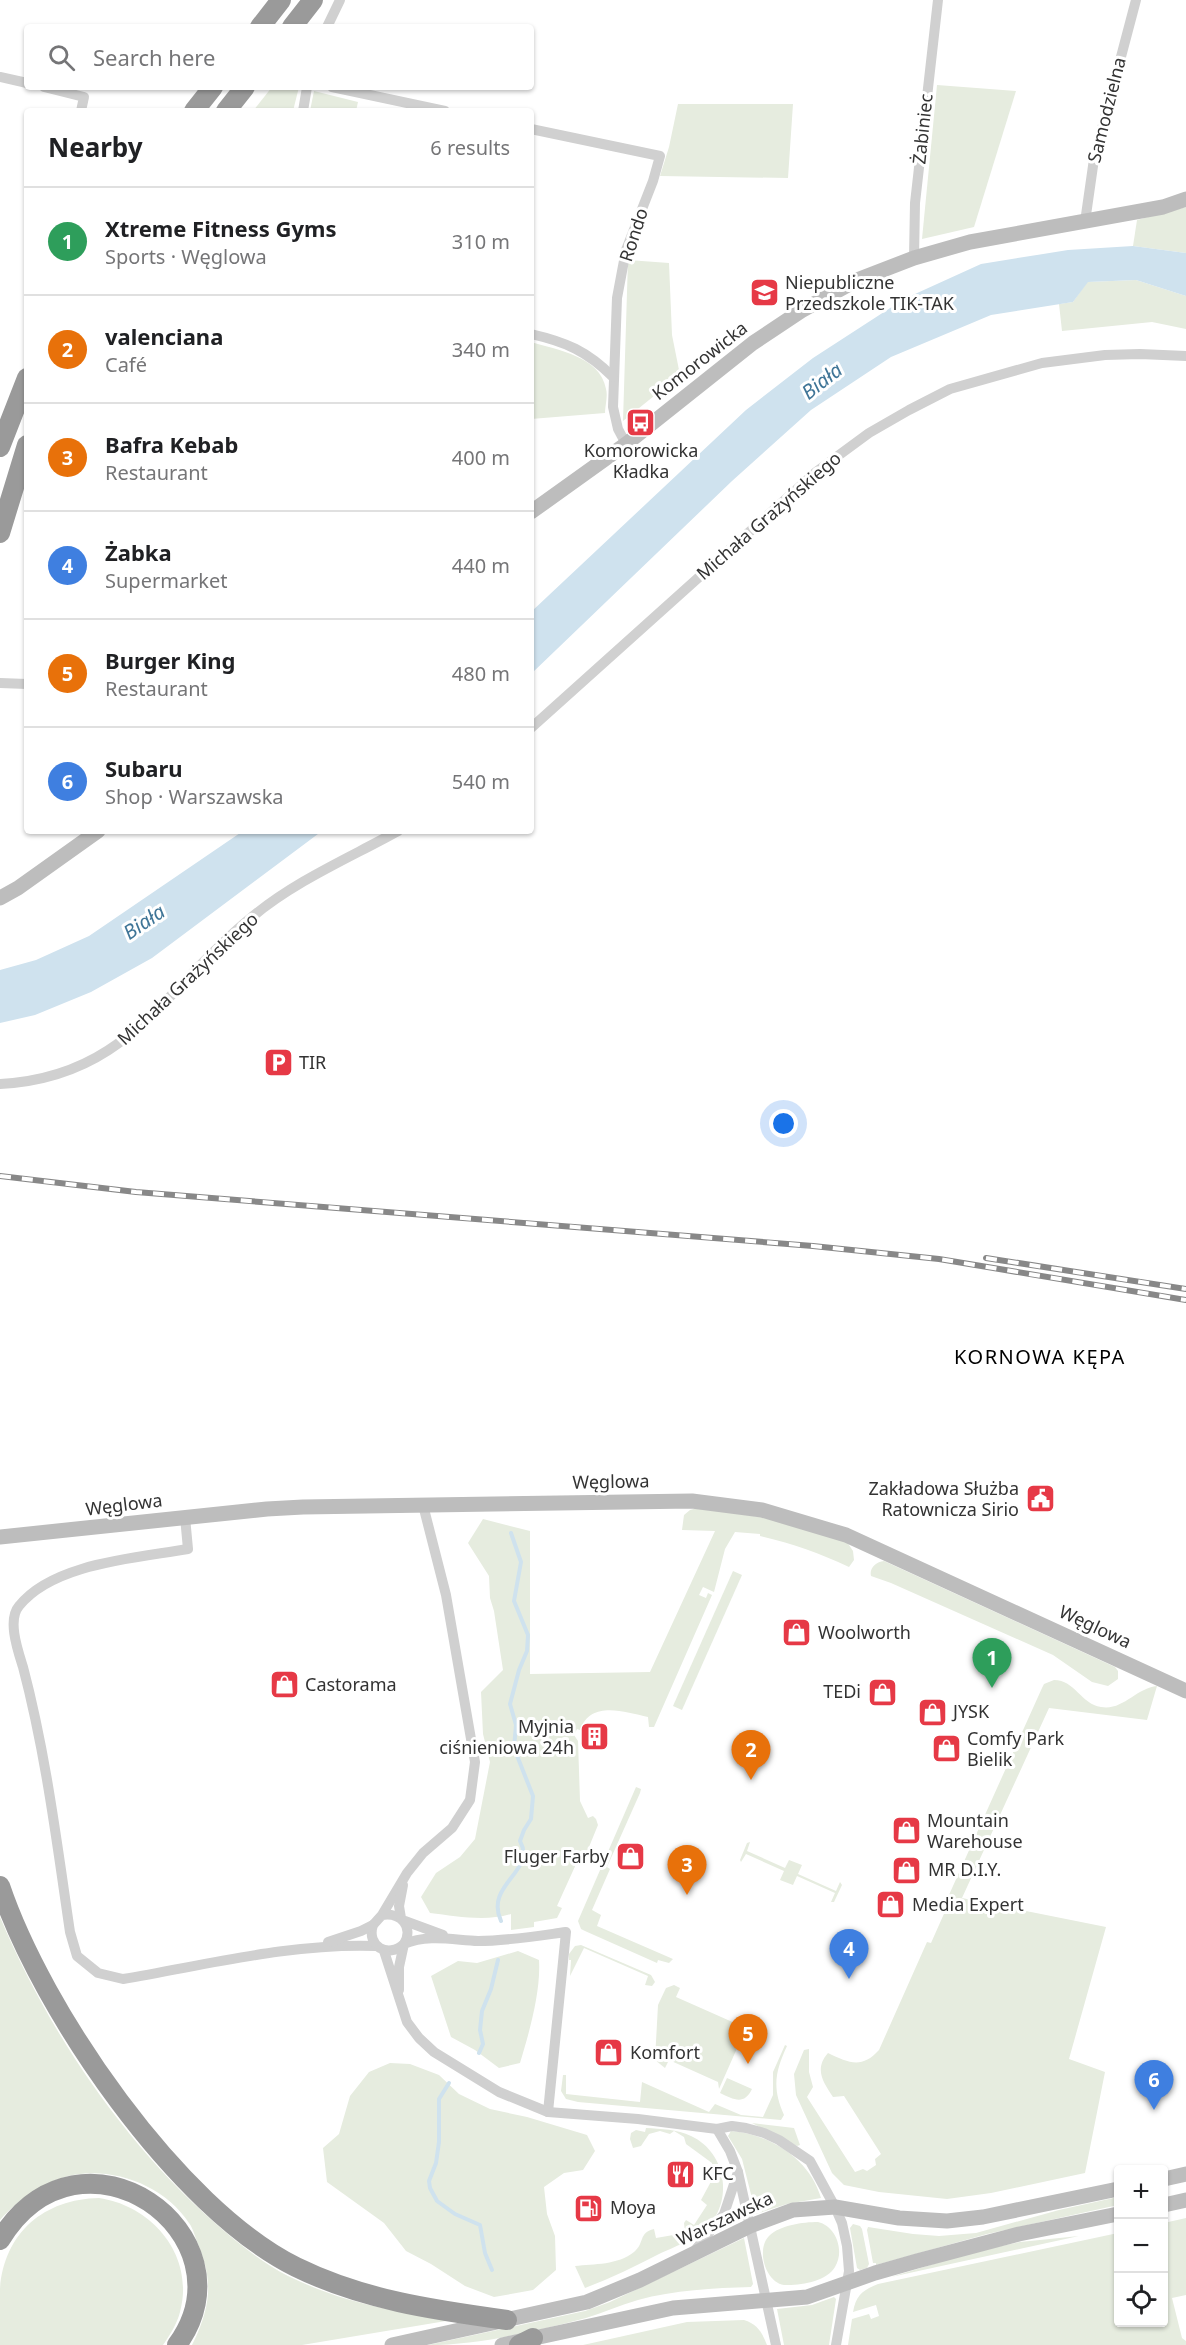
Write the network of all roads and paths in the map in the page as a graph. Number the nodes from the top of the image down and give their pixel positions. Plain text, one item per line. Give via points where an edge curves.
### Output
1 (282, 0) edge
2 (313, 0) edge
3 (340, 0) edge
4 (938, 0) edge
5 (1136, 0) edge
6 (262, 24) edge
7 (294, 24) edge
8 (328, 24) edge
9 (0, 76) edge
10 (24, 82) edge
11 (56, 90) edge
12 (211, 90) edge
13 (242, 90) edge
14 (307, 90) edge
15 (346, 90) edge
16 (82, 108) edge
17 (196, 108) edge
18 (228, 108) edge
19 (304, 108) edge
20 (431, 108) edge
21 (534, 130) edge
22 (1186, 199) edge
23 (1085, 222) junction
24 (914, 258) junction
25 (534, 335) edge
26 (1186, 356) edge
27 (613, 377) junction
28 (24, 386) edge
29 (626, 444) junction
30 (0, 447) edge
31 (24, 455) edge
32 (534, 510) edge
33 (0, 533) edge
34 (0, 683) edge
35 (24, 684) edge
36 (534, 725) edge
37 (94, 834) edge
38 (392, 834) edge
39 (0, 898) edge
40 (0, 1083) edge
41 (423, 1505) junction
42 (185, 1517) junction
43 (0, 1537) edge
44 (1186, 1691) edge
45 (407, 1873) junction
46 (0, 1886) edge
47 (382, 1916) junction
48 (403, 1920) junction
49 (373, 1924) junction
50 (455, 1938) junction
51 (404, 1944) junction
52 (310, 1946) junction
53 (380, 1948) junction
54 (399, 1999) junction
55 (548, 2112) junction
56 (717, 2129) junction
57 (738, 2172) junction
58 (1186, 2174) edge
59 (1168, 2178) edge
60 (1114, 2189) edge
61 (1186, 2200) edge
62 (1168, 2204) edge
63 (836, 2207) junction
64 (1114, 2215) edge
65 (750, 2226) junction
66 (0, 2240) edge
67 (691, 2255) junction
68 (846, 2283) junction
69 (765, 2301) junction
70 (507, 2320) junction
71 (526, 2342) edge
72 (177, 2345) edge
73 (392, 2345) edge
74 (502, 2345) edge
75 (776, 2345) edge
76 (836, 2345) edge

1 - 6 highway
2 - 7 highway
3 - 8 street
4 - 24 street, Żabiniec via 915,202
5 - 23 street, Samodzielna via 1094,159
9 - 10 street
11 - 16 street via 84,97
12 - 17 highway
13 - 18 highway
14 - 19 street
15 - 20 street
21 - 27 street, Rondo via 660,156 626,250 617,298
22 - 23 street, Komorowicka
23 - 24 street, Komorowicka via 970,242
24 - 29 street, Komorowicka via 857,280 801,310
25 - 27 street via 582,350
26 - 36 street, Michała Grażyńskiego via 1105,355 1042,363 951,389 909,410 869,433 816,472
27 - 29 street, Rondo via 613,407
28 - 30 highway
29 - 32 street, Komorowicka
31 - 33 highway
34 - 35 street
37 - 39 street
38 - 40 street, Michała Grażyńskiego via 313,876 254,915 140,1028 107,1053 66,1072 25,1082
41 - 42 street, Węglowa via 267,1509
41 - 44 street, Węglowa via 692,1501 791,1517 871,1545
41 - 45 street via 446,1595 475,1762 470,1800 453,1828 423,1853
42 - 43 street, Węglowa
42 - 52 street via 188,1549 77,1569 35,1589 16,1608 14,1634 33,1707 70,1932 77,1956 98,1973 123,1979
45 - 47 street
45 - 48 street via 399,1906
46 - 70 highway via 41,1978 100,2074 176,2170 212,2206 294,2266 333,2283 371,2297
47 - 48 street via 390,1914
47 - 49 street
48 - 50 street
48 - 51 street via 408,1930
49 - 52 street
49 - 53 street via 371,1937
50 - 51 street
50 - 55 street via 478,1941 566,1932
51 - 53 street via 394,1951
51 - 54 street
52 - 53 street
53 - 54 street
54 - 55 street via 407,2022 434,2052 499,2092
55 - 56 street via 638,2118
56 - 57 street
56 - 63 street via 746,2128 779,2140 810,2161
57 - 65 street
57 - 67 street via 724,2214
58 - 59 street
60 - 63 street, Warszawska via 983,2217 947,2220 899,2218
61 - 62 street
63 - 65 street, Warszawska via 793,2210
63 - 68 street via 848,2246
64 - 68 street via 1019,2234
65 - 67 street, Warszawska
65 - 69 street
66 - 72 highway via 11,2222 54,2190 78,2183 99,2183 142,2197 176,2226 188,2245 194,2267 193,2312
67 - 70 street, Warszawska via 609,2295
68 - 69 street via 807,2296
68 - 76 street
69 - 71 street via 673,2308
69 - 75 street
70 - 73 street, Warszawska
71 - 74 street

